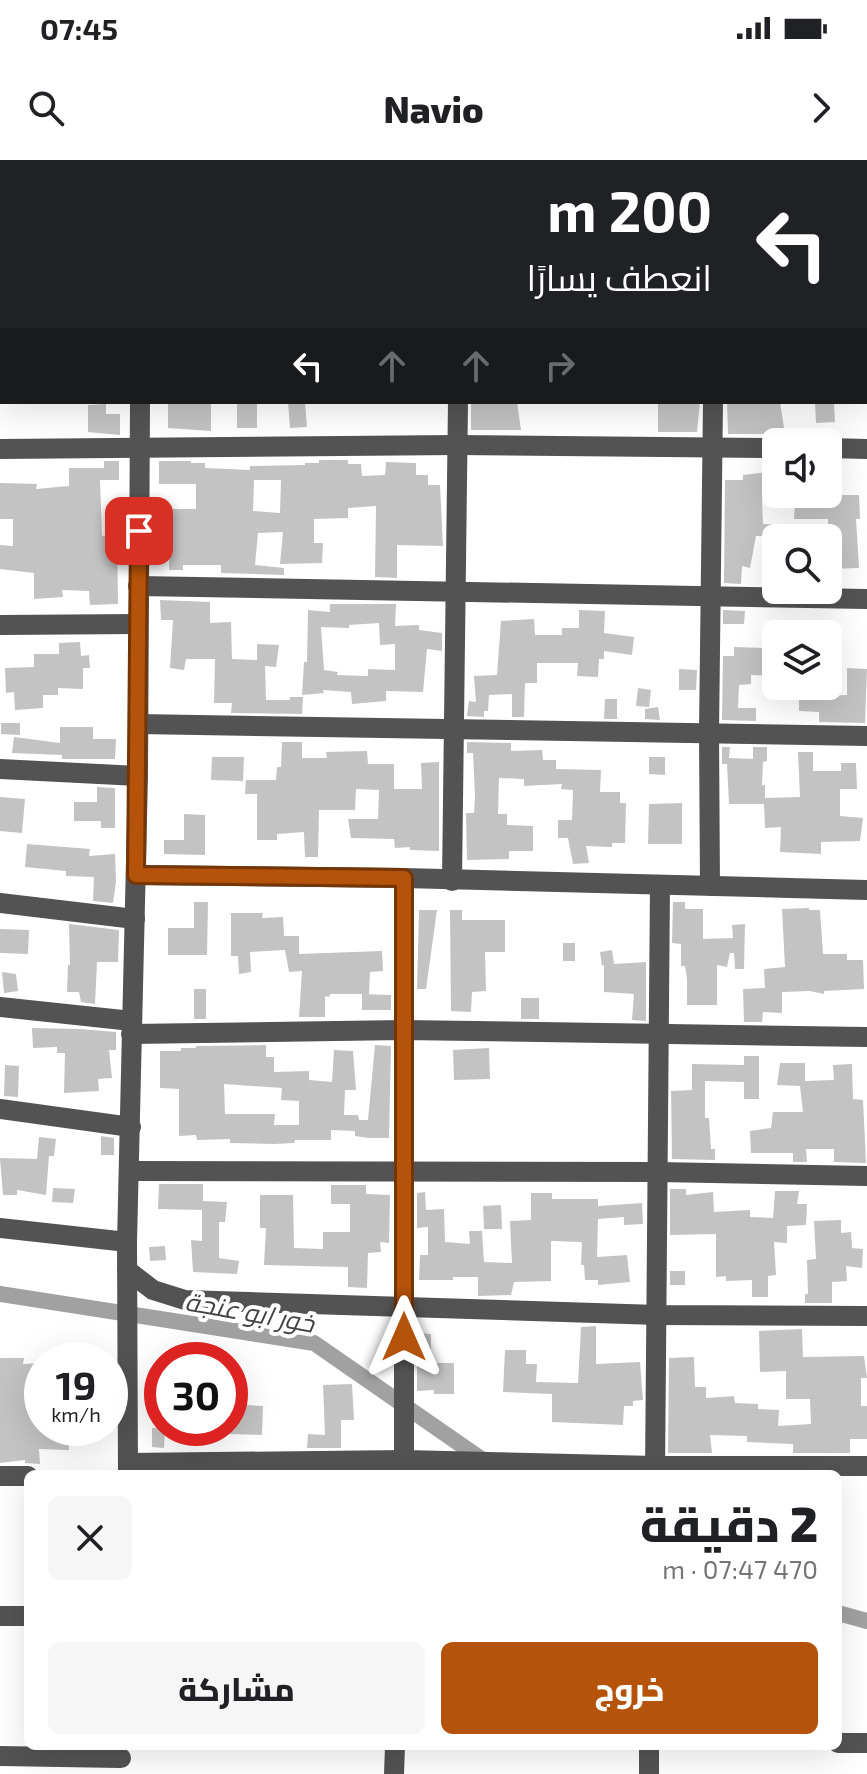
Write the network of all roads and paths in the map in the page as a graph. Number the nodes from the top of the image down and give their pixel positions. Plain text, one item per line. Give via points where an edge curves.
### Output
1 (140, 404) edge
2 (458, 404) edge
3 (713, 404) edge
4 (457, 445) junction
5 (712, 447) junction
6 (762, 448) edge
7 (842, 448) edge
8 (0, 449) edge
9 (140, 449) junction
10 (867, 449) edge
11 (138, 586) junction
12 (454, 590) junction
13 (712, 594) junction
14 (867, 599) edge
15 (138, 624) junction
16 (0, 625) edge
17 (138, 724) junction
18 (454, 728) junction
19 (709, 732) junction
20 (867, 736) edge
21 (0, 769) edge
22 (138, 776) junction
23 (136, 875) junction
24 (404, 878) junction
25 (452, 881) junction
26 (660, 885) junction
27 (710, 886) junction
28 (867, 890) edge
29 (0, 903) edge
30 (135, 919) junction
31 (0, 1007) edge
32 (132, 1027) junction
33 (403, 1030) junction
34 (660, 1034) junction
35 (867, 1037) edge
36 (0, 1109) edge
37 (131, 1127) junction
38 (130, 1171) junction
39 (404, 1171) junction
40 (658, 1172) junction
41 (867, 1176) edge
42 (0, 1228) edge
43 (127, 1242) junction
44 (127, 1275) junction
45 (404, 1307) junction
46 (658, 1315) junction
47 (867, 1316) edge
48 (867, 1466) edge
49 (404, 1467) edge
50 (128, 1468) edge
51 (655, 1470) edge
52 (0, 1476) edge
53 (24, 1476) edge
54 (0, 1616) edge
55 (24, 1616) edge
56 (842, 1743) edge
57 (867, 1743) edge
58 (395, 1750) edge
59 (649, 1750) edge
60 (0, 1756) edge
61 (121, 1759) edge
62 (394, 1774) edge
63 (649, 1774) edge

1 - 9 street
2 - 4 street
3 - 5 street
4 - 5 street
4 - 9 street
4 - 12 street
5 - 6 street
5 - 13 street
7 - 10 street
8 - 9 street
9 - 11 street
11 - 12 street
11 - 15 street
12 - 13 street
12 - 18 street
13 - 14 street
13 - 19 street
15 - 16 street
15 - 17 street
17 - 18 street
17 - 22 street
18 - 19 street
18 - 25 street
19 - 20 street
19 - 27 street
21 - 22 street
22 - 23 street
23 - 24 street
23 - 30 street
24 - 25 street
24 - 33 street
25 - 26 street
26 - 27 street
26 - 34 street
27 - 28 street
29 - 30 street
30 - 32 street
31 - 32 street
32 - 33 street
32 - 37 street
33 - 34 street
33 - 39 street
34 - 35 street
34 - 40 street
36 - 37 street
37 - 38 street
38 - 39 street
38 - 43 street
39 - 40 street
39 - 45 street
40 - 41 street
40 - 46 street
42 - 43 street
43 - 44 street
44 - 45 street via 185,1300
44 - 50 street
45 - 46 street
45 - 49 street
46 - 47 street
46 - 51 street
48 - 51 street
49 - 50 street
49 - 51 street
52 - 53 street
54 - 55 street
56 - 57 street
58 - 62 street
59 - 63 street
60 - 61 street

